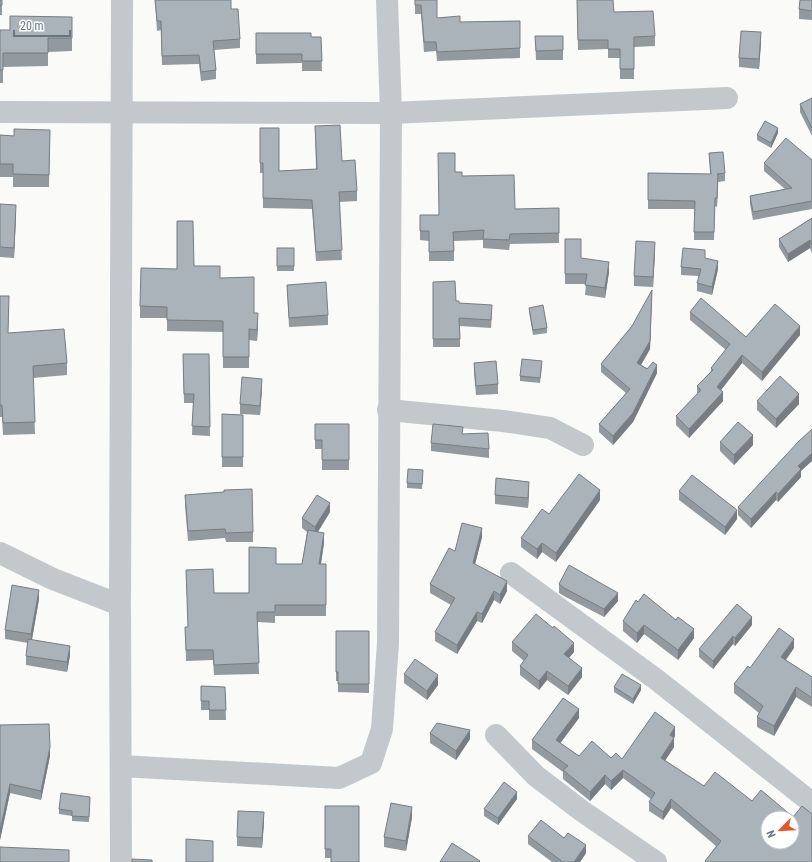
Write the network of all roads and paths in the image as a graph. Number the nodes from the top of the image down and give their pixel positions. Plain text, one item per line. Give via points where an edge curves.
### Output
1 (122, 0) edge
2 (387, 0) edge
3 (727, 98) dead end
4 (0, 112) edge
5 (122, 113) junction
6 (391, 113) junction
7 (388, 410) junction
8 (583, 445) dead end
9 (0, 553) edge
10 (511, 573) dead end
11 (120, 605) junction
12 (496, 735) dead end
13 (120, 766) junction
14 (812, 803) edge
15 (121, 862) edge
16 (656, 862) edge

1 - 5 street
2 - 6 street
3 - 6 street
4 - 5 street
5 - 6 street
5 - 11 street
6 - 7 street
7 - 8 street via 550,428
7 - 13 street via 388,643 382,729 370,763 339,778
9 - 11 street via 53,579
10 - 14 street via 657,680
11 - 13 street
12 - 16 street via 536,776
13 - 15 street

